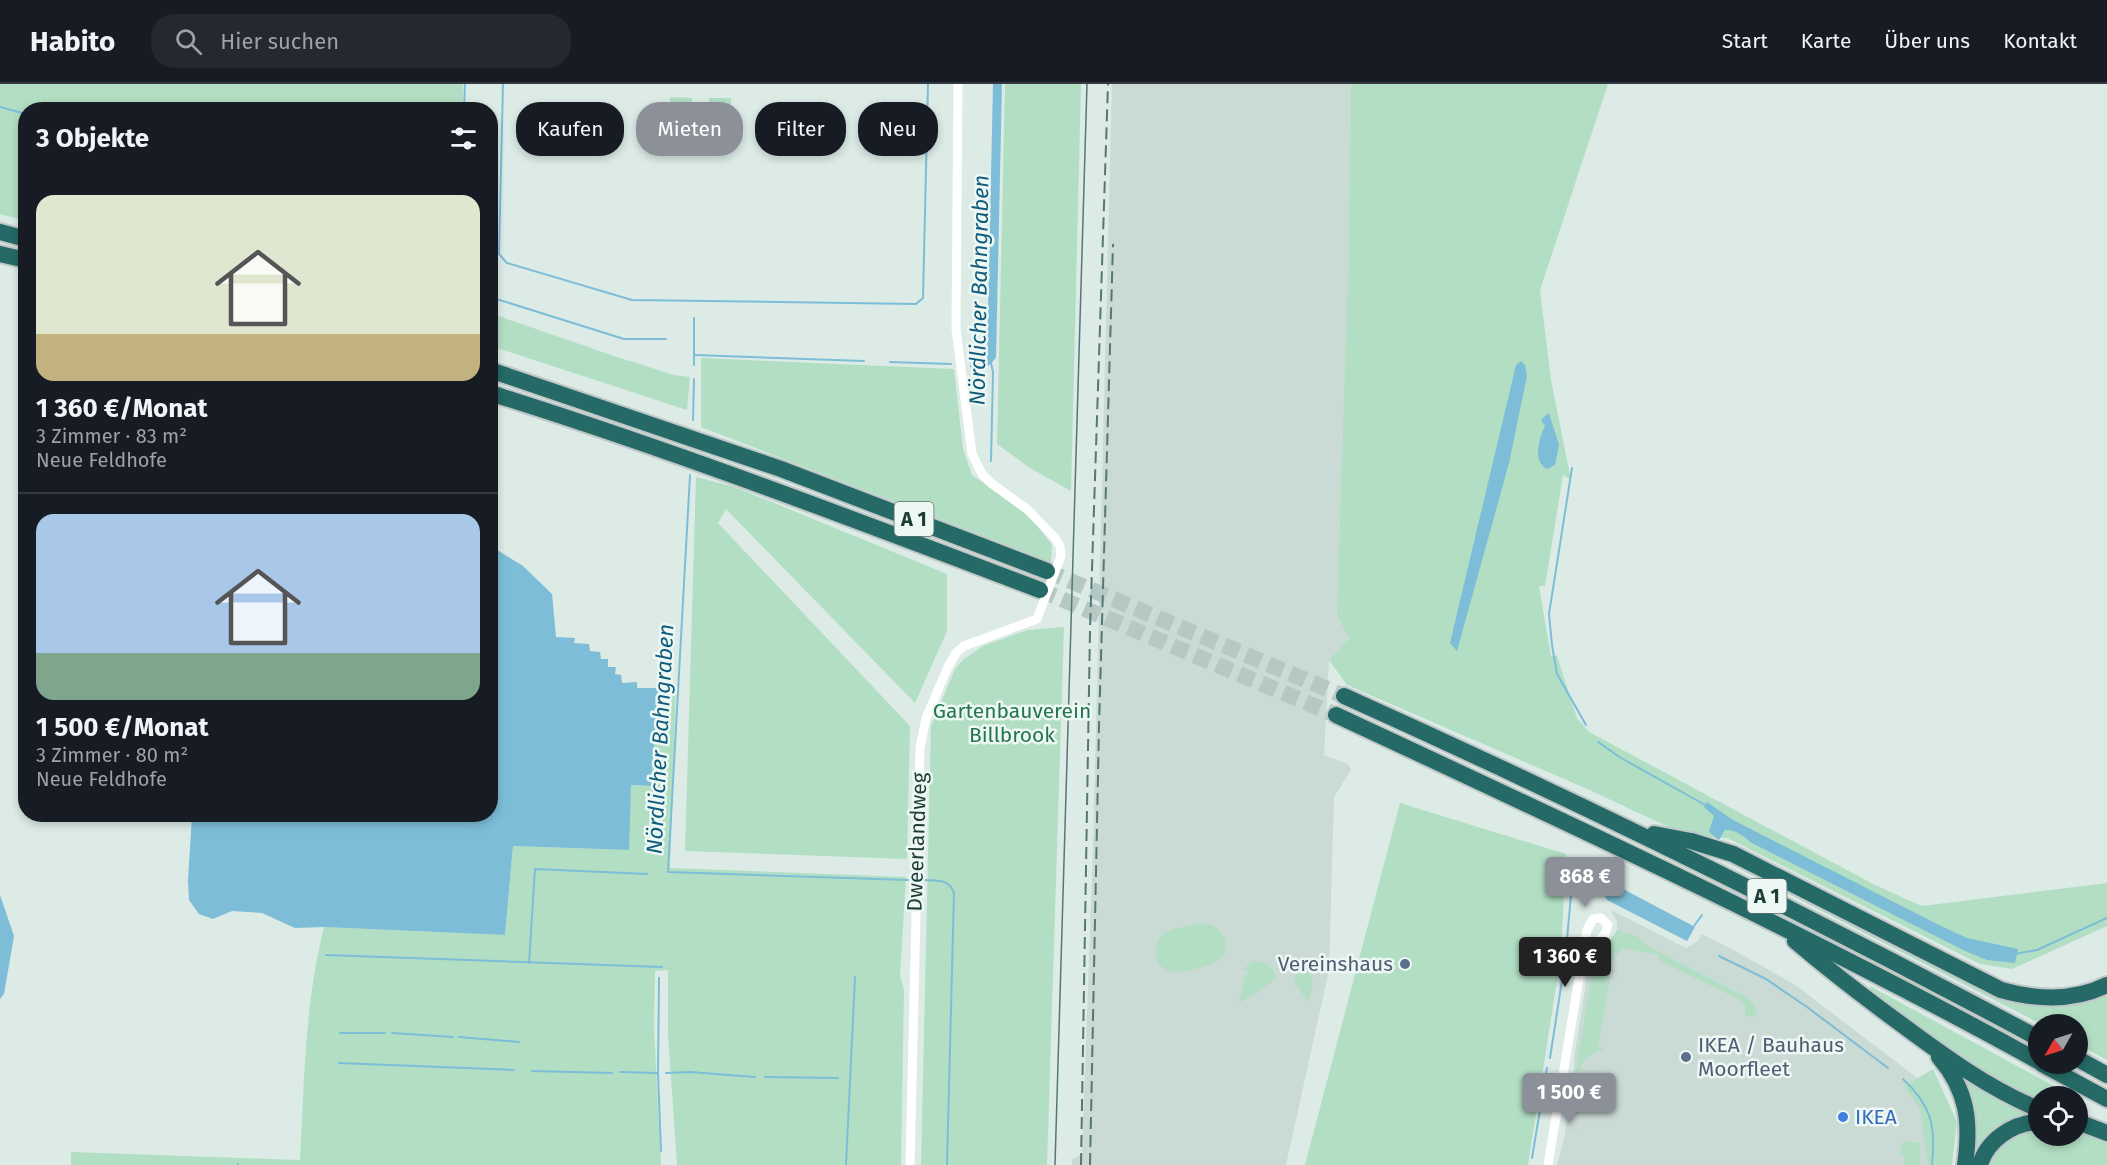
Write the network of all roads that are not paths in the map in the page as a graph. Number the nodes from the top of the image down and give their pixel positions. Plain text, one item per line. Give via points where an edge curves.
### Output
1 (958, 84) edge
2 (0, 232) edge
3 (18, 237) edge
4 (0, 254) edge
5 (18, 258) edge
6 (498, 373) edge
7 (498, 396) edge
8 (1047, 571) tunnel mouth
9 (1040, 590) tunnel mouth
10 (1344, 696) tunnel mouth
11 (1336, 715) tunnel mouth
12 (1636, 831) junction
13 (1774, 923) junction
14 (1583, 955) dead end
15 (2107, 985) edge
16 (2028, 1033) edge
17 (1926, 1043) junction
18 (2028, 1056) edge
19 (2088, 1065) edge
20 (2062, 1074) edge
21 (2107, 1075) edge
22 (2107, 1099) edge
23 (2028, 1104) edge
24 (2028, 1124) edge
25 (2088, 1126) edge
26 (2088, 1129) edge
27 (2107, 1133) edge
28 (910, 1165) edge
29 (1548, 1165) edge
30 (1965, 1165) edge
31 (1980, 1165) edge

1 - 28 street, Dweerlandweg via 956,329 972,454 986,479 1028,510 1055,538 1061,556 1037,618 964,646 956,653 922,732
2 - 3 highway
4 - 5 highway
6 - 8 highway, A 1 via 781,469
7 - 9 highway, A 1 via 773,489
10 - 12 highway, A 1
11 - 13 highway, A 1
12 - 15 highway via 1733,854 2001,990 2054,998 2087,994
12 - 16 highway, A 1 via 1857,941
13 - 17 highway via 1836,976
13 - 18 highway, A 1
14 - 29 street
17 - 23 highway via 2000,1091
17 - 30 highway via 1952,1074 1964,1100 1968,1124
19 - 21 highway
20 - 22 highway, A 1
24 - 31 highway via 2004,1133
25 - 27 highway
26 - 27 highway

